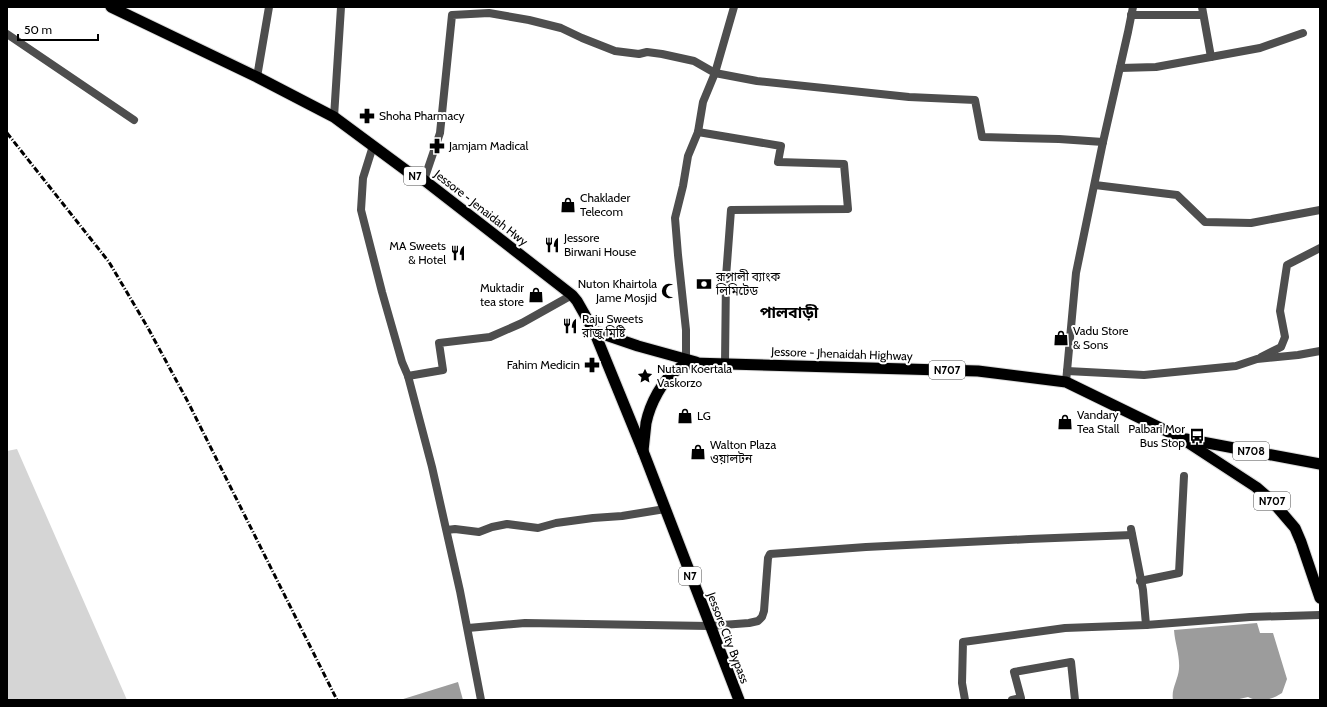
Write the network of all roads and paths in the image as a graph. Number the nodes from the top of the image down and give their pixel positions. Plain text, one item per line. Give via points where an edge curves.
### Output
1 (111, 7) edge
2 (268, 7) edge
3 (341, 7) edge
4 (734, 7) edge
5 (1132, 11) edge
6 (1203, 11) edge
7 (1304, 33) dead end
8 (7, 34) edge
9 (1212, 57) junction
10 (1120, 68) junction
11 (715, 73) junction
12 (257, 77) junction
13 (334, 117) junction
14 (134, 120) dead end
15 (698, 132) junction
16 (1103, 142) junction
17 (373, 146) junction
18 (424, 180) junction
19 (1095, 185) junction
20 (1320, 210) edge
21 (1320, 248) edge
22 (572, 295) junction
23 (594, 331) junction
24 (1320, 351) edge
25 (686, 359) junction
26 (1257, 359) junction
27 (698, 362) junction
28 (725, 363) junction
29 (408, 376) junction
30 (1067, 377) junction
31 (1181, 438) junction
32 (643, 451) junction
33 (1320, 464) edge
34 (1184, 476) dead end
35 (665, 509) junction
36 (446, 530) junction
37 (1140, 581) junction
38 (1320, 598) edge
39 (1320, 615) edge
40 (1146, 625) junction
41 (710, 626) junction
42 (468, 628) junction
43 (481, 700) edge
44 (739, 700) edge
45 (965, 700) edge
46 (1012, 700) edge
47 (1075, 700) edge

1 - 12 highway, Jessore - Jenaidah Hwy / N7
2 - 12 street
3 - 13 street
4 - 11 street
5 - 6 street
5 - 10 street
6 - 9 street
7 - 9 street via 1260,48
8 - 14 street
9 - 10 street via 1156,67
10 - 16 street
11 - 15 street via 703,102
11 - 16 street via 757,81 858,93 975,100 982,137
11 - 18 street via 694,61 647,52 639,54 615,51 561,28 529,20 489,13 452,15 440,133
12 - 13 highway, Jessore - Jenaidah Hwy / N7
13 - 17 highway, Jessore - Jenaidah Hwy / N7
15 - 25 street via 688,156 676,218 686,330
15 - 28 street via 782,146 778,162 844,164 848,209 731,210 726,277
16 - 19 street
17 - 18 highway, Jessore - Jenaidah Hwy / N7 via 411,174
17 - 29 street via 363,178 361,210 382,292
18 - 22 highway, Jessore - Jenaidah Hwy / N7
19 - 20 street via 1177,194 1205,222 1251,223
19 - 30 street via 1076,273
21 - 26 street via 1287,265 1280,311 1285,337 1281,346
22 - 23 highway, Jessore - Jenaidah Hwy / N7
22 - 29 street via 522,323 490,337 439,343 443,370
23 - 25 highway
23 - 32 highway, N7
24 - 26 street via 1298,356
25 - 27 highway
26 - 30 street via 1236,366 1144,375
27 - 28 highway, Jessore - Jhenaidah Highway / N707
27 - 32 highway, Jessore - Jhenaidah Highway / N7 via 678,368 663,385 646,422
28 - 30 highway, Jessore - Jhenaidah Highway / N707 via 978,371
29 - 36 street
30 - 31 highway, Jessore - Jhenaidah Highway / N707
31 - 33 highway, N708
31 - 38 highway, N707 via 1256,487 1285,515 1302,542
32 - 35 highway, Jessore City Bypass / N7
34 - 37 street via 1179,573
35 - 36 street via 556,523 538,528 507,524 479,532
35 - 41 highway, Jessore City Bypass / N7
36 - 42 street
37 - 40 street
37 - 41 street via 1132,532 770,554 762,617 749,623
39 - 40 street via 1250,617
40 - 45 street via 1065,628 963,642 962,683
41 - 42 street via 525,622
41 - 44 highway, Jessore City Bypass / N7
42 - 43 street
46 - 47 street via 1020,698 1014,672 1071,662

